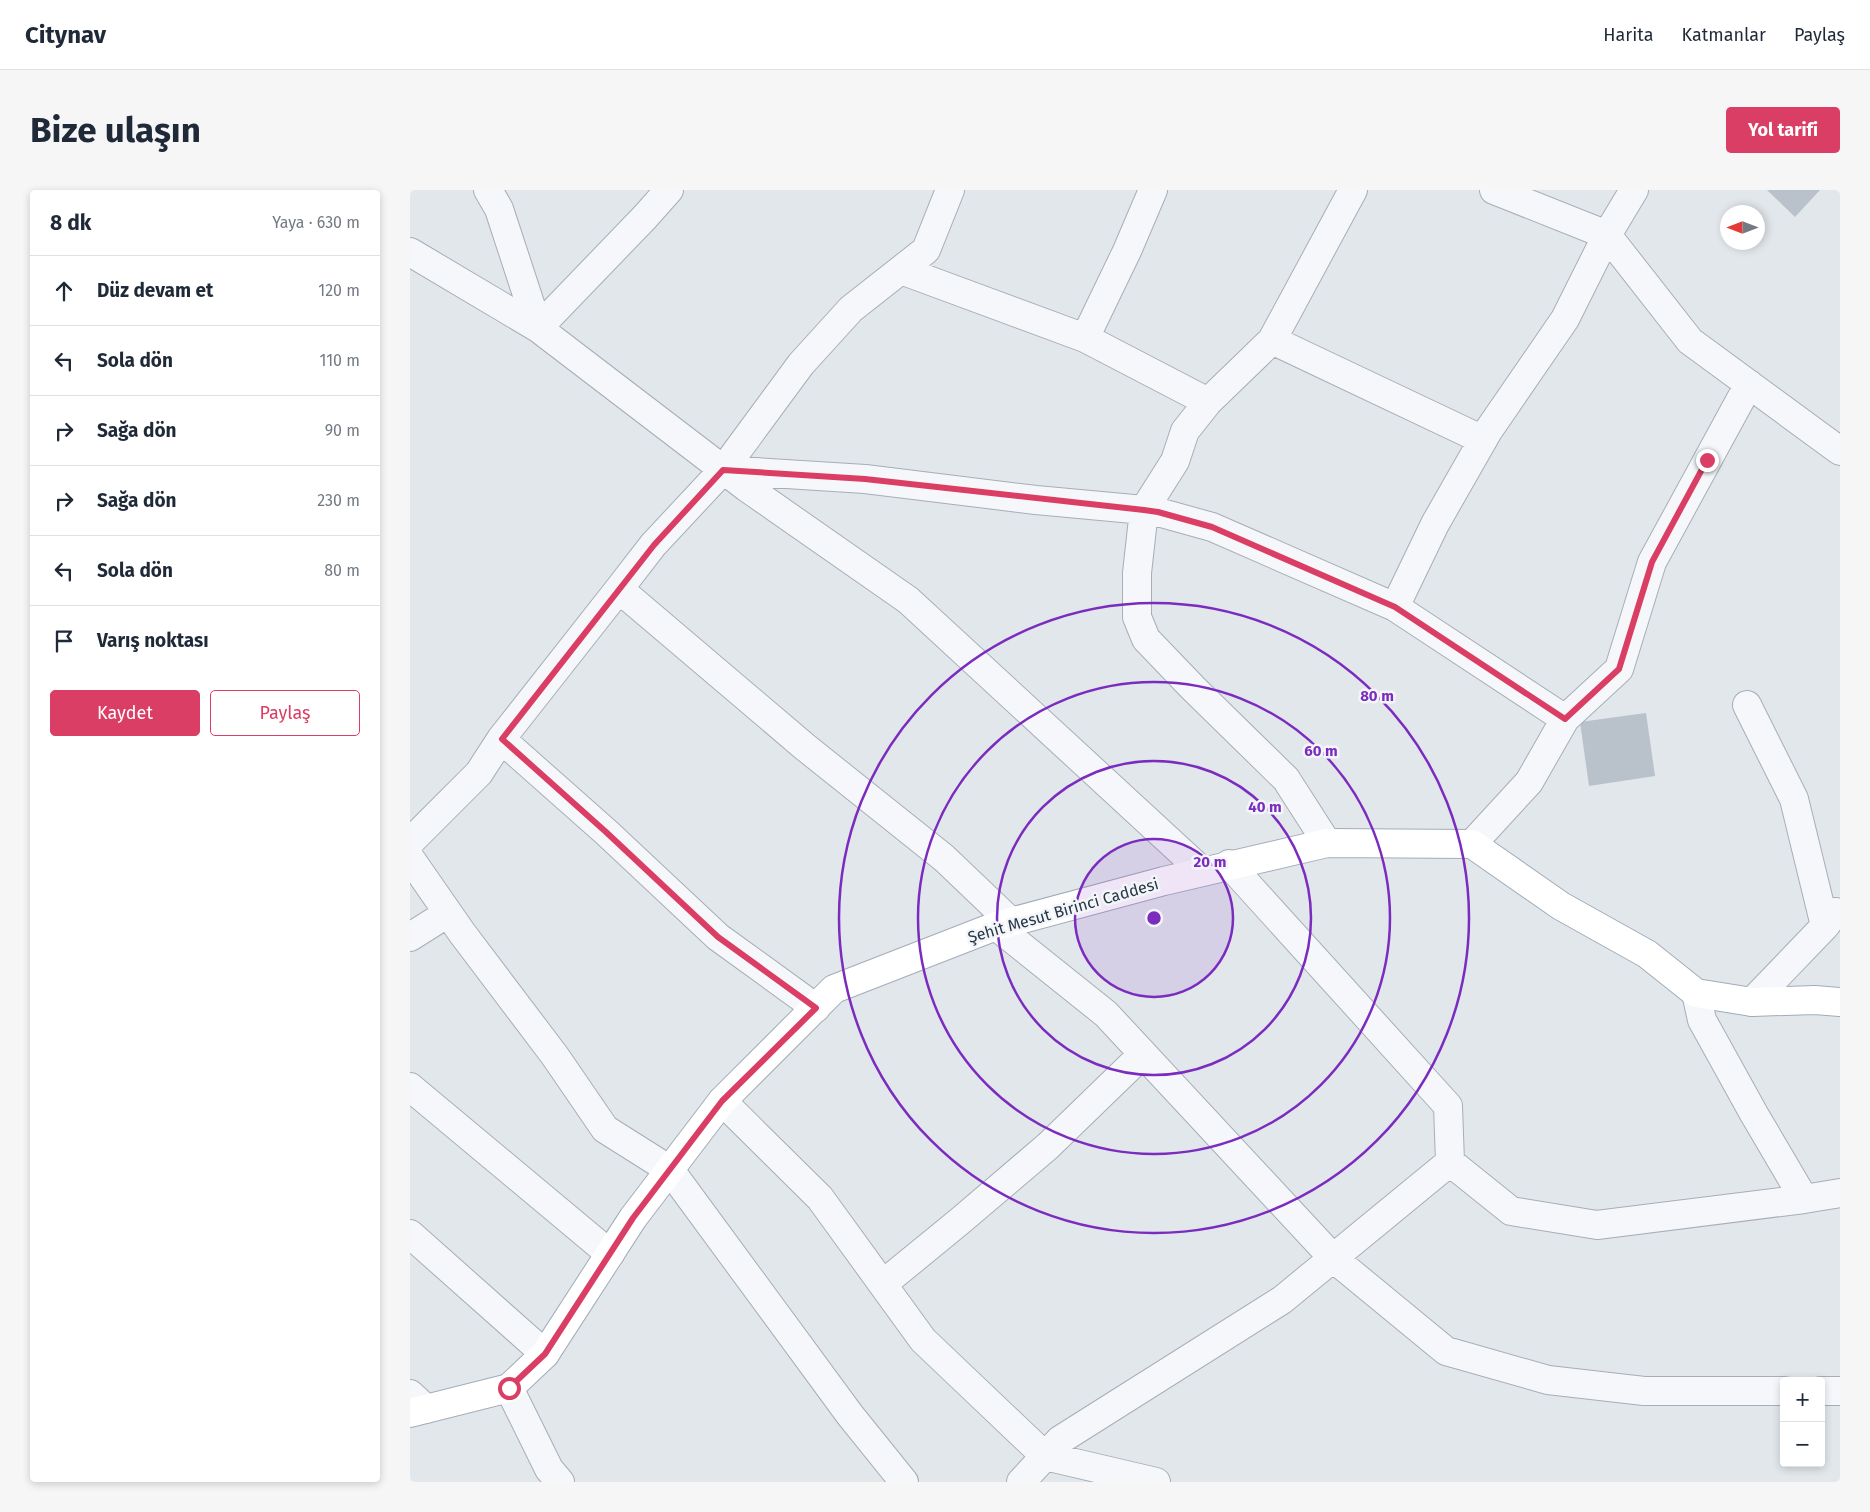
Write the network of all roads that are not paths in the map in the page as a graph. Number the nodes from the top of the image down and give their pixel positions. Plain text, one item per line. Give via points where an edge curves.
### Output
1 (488, 190) edge
2 (669, 190) edge
3 (950, 190) edge
4 (1153, 190) edge
5 (1353, 190) edge
6 (1494, 190) edge
7 (1634, 190) edge
8 (1607, 235) junction
9 (410, 252) edge
10 (901, 270) junction
11 (538, 328) junction
12 (1085, 338) junction
13 (1272, 340) junction
14 (1749, 384) junction
15 (1208, 402) junction
16 (1483, 440) junction
17 (1840, 451) edge
18 (723, 470) junction
19 (1144, 510) junction
20 (618, 589) junction
21 (1395, 607) junction
22 (1747, 705) dead end
23 (1565, 719) junction
24 (502, 739) junction
25 (410, 842) edge
26 (1327, 843) junction
27 (1472, 844) junction
28 (410, 858) edge
29 (1229, 864) junction
30 (1202, 871) junction
31 (448, 912) junction
32 (1832, 917) edge
33 (1003, 924) junction
34 (410, 937) edge
35 (1696, 993) junction
36 (1752, 1002) junction
37 (1840, 1002) edge
38 (816, 1008) junction
39 (1143, 1054) junction
40 (410, 1087) edge
41 (722, 1101) junction
42 (1450, 1162) junction
43 (670, 1170) junction
44 (1840, 1193) edge
45 (1804, 1199) junction
46 (410, 1234) edge
47 (610, 1254) junction
48 (1333, 1258) junction
49 (883, 1284) junction
50 (545, 1354) junction
51 (509, 1388) junction
52 (1780, 1391) edge
53 (1825, 1391) edge
54 (1840, 1391) edge
55 (415, 1405) edge
56 (1045, 1456) junction
57 (560, 1482) edge
58 (904, 1482) edge
59 (1021, 1482) edge
60 (1156, 1482) edge

1 - 11 street via 499,210
2 - 11 street
3 - 10 street via 926,250
4 - 12 street
5 - 13 street
6 - 8 street
7 - 8 street
8 - 14 street via 1690,341
8 - 16 street via 1565,319
9 - 11 street
10 - 12 street
10 - 18 street via 851,309 801,364
11 - 18 street
12 - 15 street
13 - 15 street
13 - 16 street
14 - 17 street
14 - 23 street via 1652,562 1619,669
15 - 19 street via 1186,431 1175,461
16 - 21 street via 1435,524
18 - 19 street via 865,479
18 - 20 street
18 - 30 street via 908,600
19 - 21 street via 1212,527
19 - 26 street via 1137,573 1137,617 1146,639 1286,779
20 - 24 street
20 - 33 street via 944,858
21 - 23 street
22 - 32 street via 1794,800
23 - 27 street via 1529,782
24 - 25 street via 479,774
24 - 38 street via 718,937
26 - 27 main road, Şehit Mesut Birinci Caddesi
26 - 29 main road, Şehit Mesut Birinci Caddesi
27 - 35 main road via 1561,906 1647,954
28 - 31 street
29 - 30 main road, Şehit Mesut Birinci Caddesi
29 - 42 street via 1448,1106
30 - 33 main road, Şehit Mesut Birinci Caddesi
31 - 34 street
31 - 43 street via 605,1129
32 - 36 street
33 - 38 main road, Şehit Mesut Birinci Caddesi via 834,989
33 - 39 street via 1106,1014
35 - 36 main road
35 - 45 street via 1702,1020
36 - 37 main road
38 - 41 main road, Şehit Mesut Birinci Caddesi
39 - 48 street
39 - 49 street via 1048,1146
40 - 47 street
41 - 43 main road, Şehit Mesut Birinci Caddesi
41 - 49 street via 820,1198
42 - 45 street via 1511,1210 1597,1225
42 - 48 street
43 - 47 main road, Şehit Mesut Birinci Caddesi
43 - 58 street via 850,1415
44 - 45 street
46 - 50 street
47 - 50 main road, Şehit Mesut Birinci Caddesi
48 - 52 street via 1446,1351 1548,1380 1644,1391
48 - 56 street via 1282,1300 1060,1440
49 - 56 street via 922,1340
50 - 51 main road, Şehit Mesut Birinci Caddesi
51 - 55 main road, Şehit Mesut Birinci Caddesi
51 - 57 street via 549,1469
53 - 54 street
56 - 59 street
56 - 60 street

